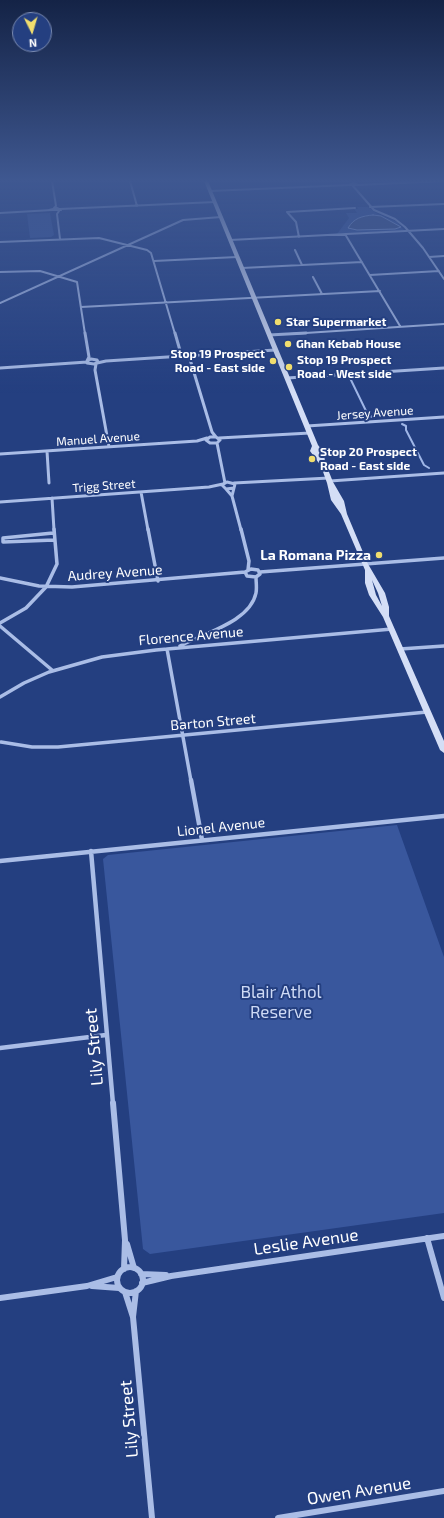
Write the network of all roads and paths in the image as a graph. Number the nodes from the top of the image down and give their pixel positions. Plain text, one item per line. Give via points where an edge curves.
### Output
1 (113, 252) edge
2 (149, 252) edge
3 (235, 252) edge
4 (296, 252) edge
5 (356, 252) edge
6 (425, 252) edge
7 (444, 256) edge
8 (237, 257) junction
9 (429, 257) junction
10 (154, 261) junction
11 (362, 262) junction
12 (302, 265) junction
13 (242, 268) junction
14 (0, 272) edge
15 (439, 272) junction
16 (370, 275) junction
17 (59, 276) junction
18 (313, 277) dead end
19 (444, 279) edge
20 (380, 291) junction
21 (322, 294) junction
22 (254, 298) junction
23 (0, 303) edge
24 (166, 303) junction
25 (81, 308) junction
26 (444, 324) edge
27 (400, 326) junction
28 (269, 335) junction
29 (275, 350) junction
30 (189, 356) junction
31 (89, 357) junction
32 (96, 362) junction
33 (88, 363) junction
34 (0, 368) edge
35 (444, 368) edge
36 (95, 370) junction
37 (287, 378) junction
38 (444, 417) edge
39 (307, 426) junction
40 (212, 432) junction
41 (310, 433) junction
42 (209, 438) junction
43 (218, 440) junction
44 (196, 441) junction
45 (210, 443) junction
46 (109, 447) junction
47 (218, 450) junction
48 (47, 451) junction
49 (0, 454) edge
50 (444, 473) edge
51 (225, 477) junction
52 (329, 480) junction
53 (49, 483) dead end
54 (233, 485) junction
55 (224, 486) junction
56 (141, 492) junction
57 (232, 496) junction
58 (52, 498) junction
59 (0, 502) edge
60 (53, 533) junction
61 (54, 540) junction
62 (444, 558) edge
63 (249, 561) junction
64 (365, 564) junction
65 (259, 572) junction
66 (247, 573) junction
67 (254, 577) junction
68 (0, 578) edge
69 (158, 581) junction
70 (46, 587) junction
71 (0, 625) edge
72 (392, 630) junction
73 (444, 646) edge
74 (178, 648) junction
75 (167, 649) junction
76 (400, 650) junction
77 (52, 670) junction
78 (0, 697) edge
79 (427, 712) junction
80 (183, 735) junction
81 (1, 742) edge
82 (444, 749) edge
83 (444, 816) edge
84 (202, 840) junction
85 (91, 852) junction
86 (0, 861) edge
87 (106, 1035) junction
88 (0, 1048) edge
89 (444, 1236) edge
90 (427, 1238) junction
91 (125, 1240) junction
92 (134, 1268) junction
93 (124, 1269) junction
94 (141, 1274) junction
95 (171, 1276) junction
96 (117, 1277) junction
97 (142, 1283) junction
98 (87, 1286) junction
99 (119, 1288) junction
100 (136, 1291) junction
101 (125, 1292) junction
102 (0, 1298) edge
103 (444, 1298) edge
104 (133, 1317) junction
105 (444, 1491) edge
106 (152, 1518) edge
107 (278, 1518) edge

1 - 17 street
2 - 10 street
3 - 8 main road
4 - 12 street
5 - 11 street
6 - 9 street
7 - 9 street
8 - 10 street
8 - 13 main road
9 - 15 street
10 - 24 street
11 - 12 street
11 - 16 street
12 - 13 street
13 - 22 main road
14 - 17 street via 34,270
15 - 16 street
15 - 19 street
16 - 20 street
17 - 23 street
17 - 25 street via 77,282
18 - 21 street
20 - 21 street
20 - 27 street
21 - 22 street
22 - 24 street
22 - 28 main road
24 - 25 street
24 - 30 street via 181,354
25 - 31 street
26 - 27 street
27 - 28 street
28 - 29 main road
29 - 30 street
29 - 37 main road
30 - 32 street
30 - 40 street
31 - 32 street
31 - 33 street
32 - 33 street
32 - 36 street
33 - 34 street
33 - 36 street
35 - 37 street
36 - 46 street
37 - 39 main road
38 - 39 street, Jersey Avenue
39 - 41 main road
40 - 42 street
40 - 43 street
41 - 43 street
41 - 52 main road via 315,446 315,456 322,462
42 - 43 street, Manuel Avenue
42 - 44 street, Manuel Avenue
42 - 45 street via 206,440
43 - 45 street, Manuel Avenue
43 - 47 street
44 - 45 street, Manuel Avenue
44 - 46 street, Manuel Avenue
45 - 47 street
46 - 48 street, Manuel Avenue
47 - 51 street
48 - 49 street, Manuel Avenue
48 - 53 street
50 - 52 street
51 - 54 street
51 - 55 street
52 - 54 street
52 - 64 main road via 336,506 344,514
54 - 55 street
54 - 55 street
54 - 57 street
55 - 56 street, Trigg Street
55 - 57 street
56 - 58 street, Trigg Street
56 - 69 street
57 - 63 street
58 - 59 street, Trigg Street
58 - 60 street
60 - 61 street
60 - 61 street via 10,536 3,538 3,542
61 - 70 street via 57,564
62 - 64 street
63 - 65 street
63 - 66 street
64 - 65 street
64 - 72 main road via 368,571 367,579 378,606
65 - 66 street
65 - 67 street
66 - 67 street
66 - 69 street, Audrey Avenue
67 - 74 street via 256,593 242,614
68 - 70 street, Audrey Avenue
69 - 70 street, Audrey Avenue via 72,588
70 - 71 street via 26,608
71 - 77 street
72 - 74 street, Florence Avenue
72 - 76 main road
73 - 76 street
74 - 75 street, Florence Avenue
75 - 77 street, Florence Avenue via 120,653 74,662
75 - 80 street
76 - 79 main road
77 - 78 street, Florence Avenue via 11,689
79 - 80 street, Barton Street
79 - 82 main road
80 - 81 street, Barton Street via 58,747 32,747
80 - 84 street
83 - 84 street, Lionel Avenue
84 - 85 street, Lionel Avenue
85 - 86 street, Lionel Avenue
85 - 87 street, Lily Street
87 - 88 street
87 - 91 street, Lily Street
89 - 90 street, Leslie Avenue
90 - 95 street, Leslie Avenue
90 - 103 street
91 - 92 street, Lily Street
91 - 93 street, Lily Street
92 - 93 street
92 - 94 street
93 - 96 street
94 - 95 street, Leslie Avenue
94 - 97 street
95 - 97 street, Leslie Avenue
96 - 98 street
96 - 99 street
97 - 100 street
98 - 99 street
98 - 102 street
99 - 101 street
100 - 101 street
100 - 104 street, Lily Street
101 - 104 street, Lily Street
104 - 106 street, Lily Street
105 - 107 street, Owen Avenue

